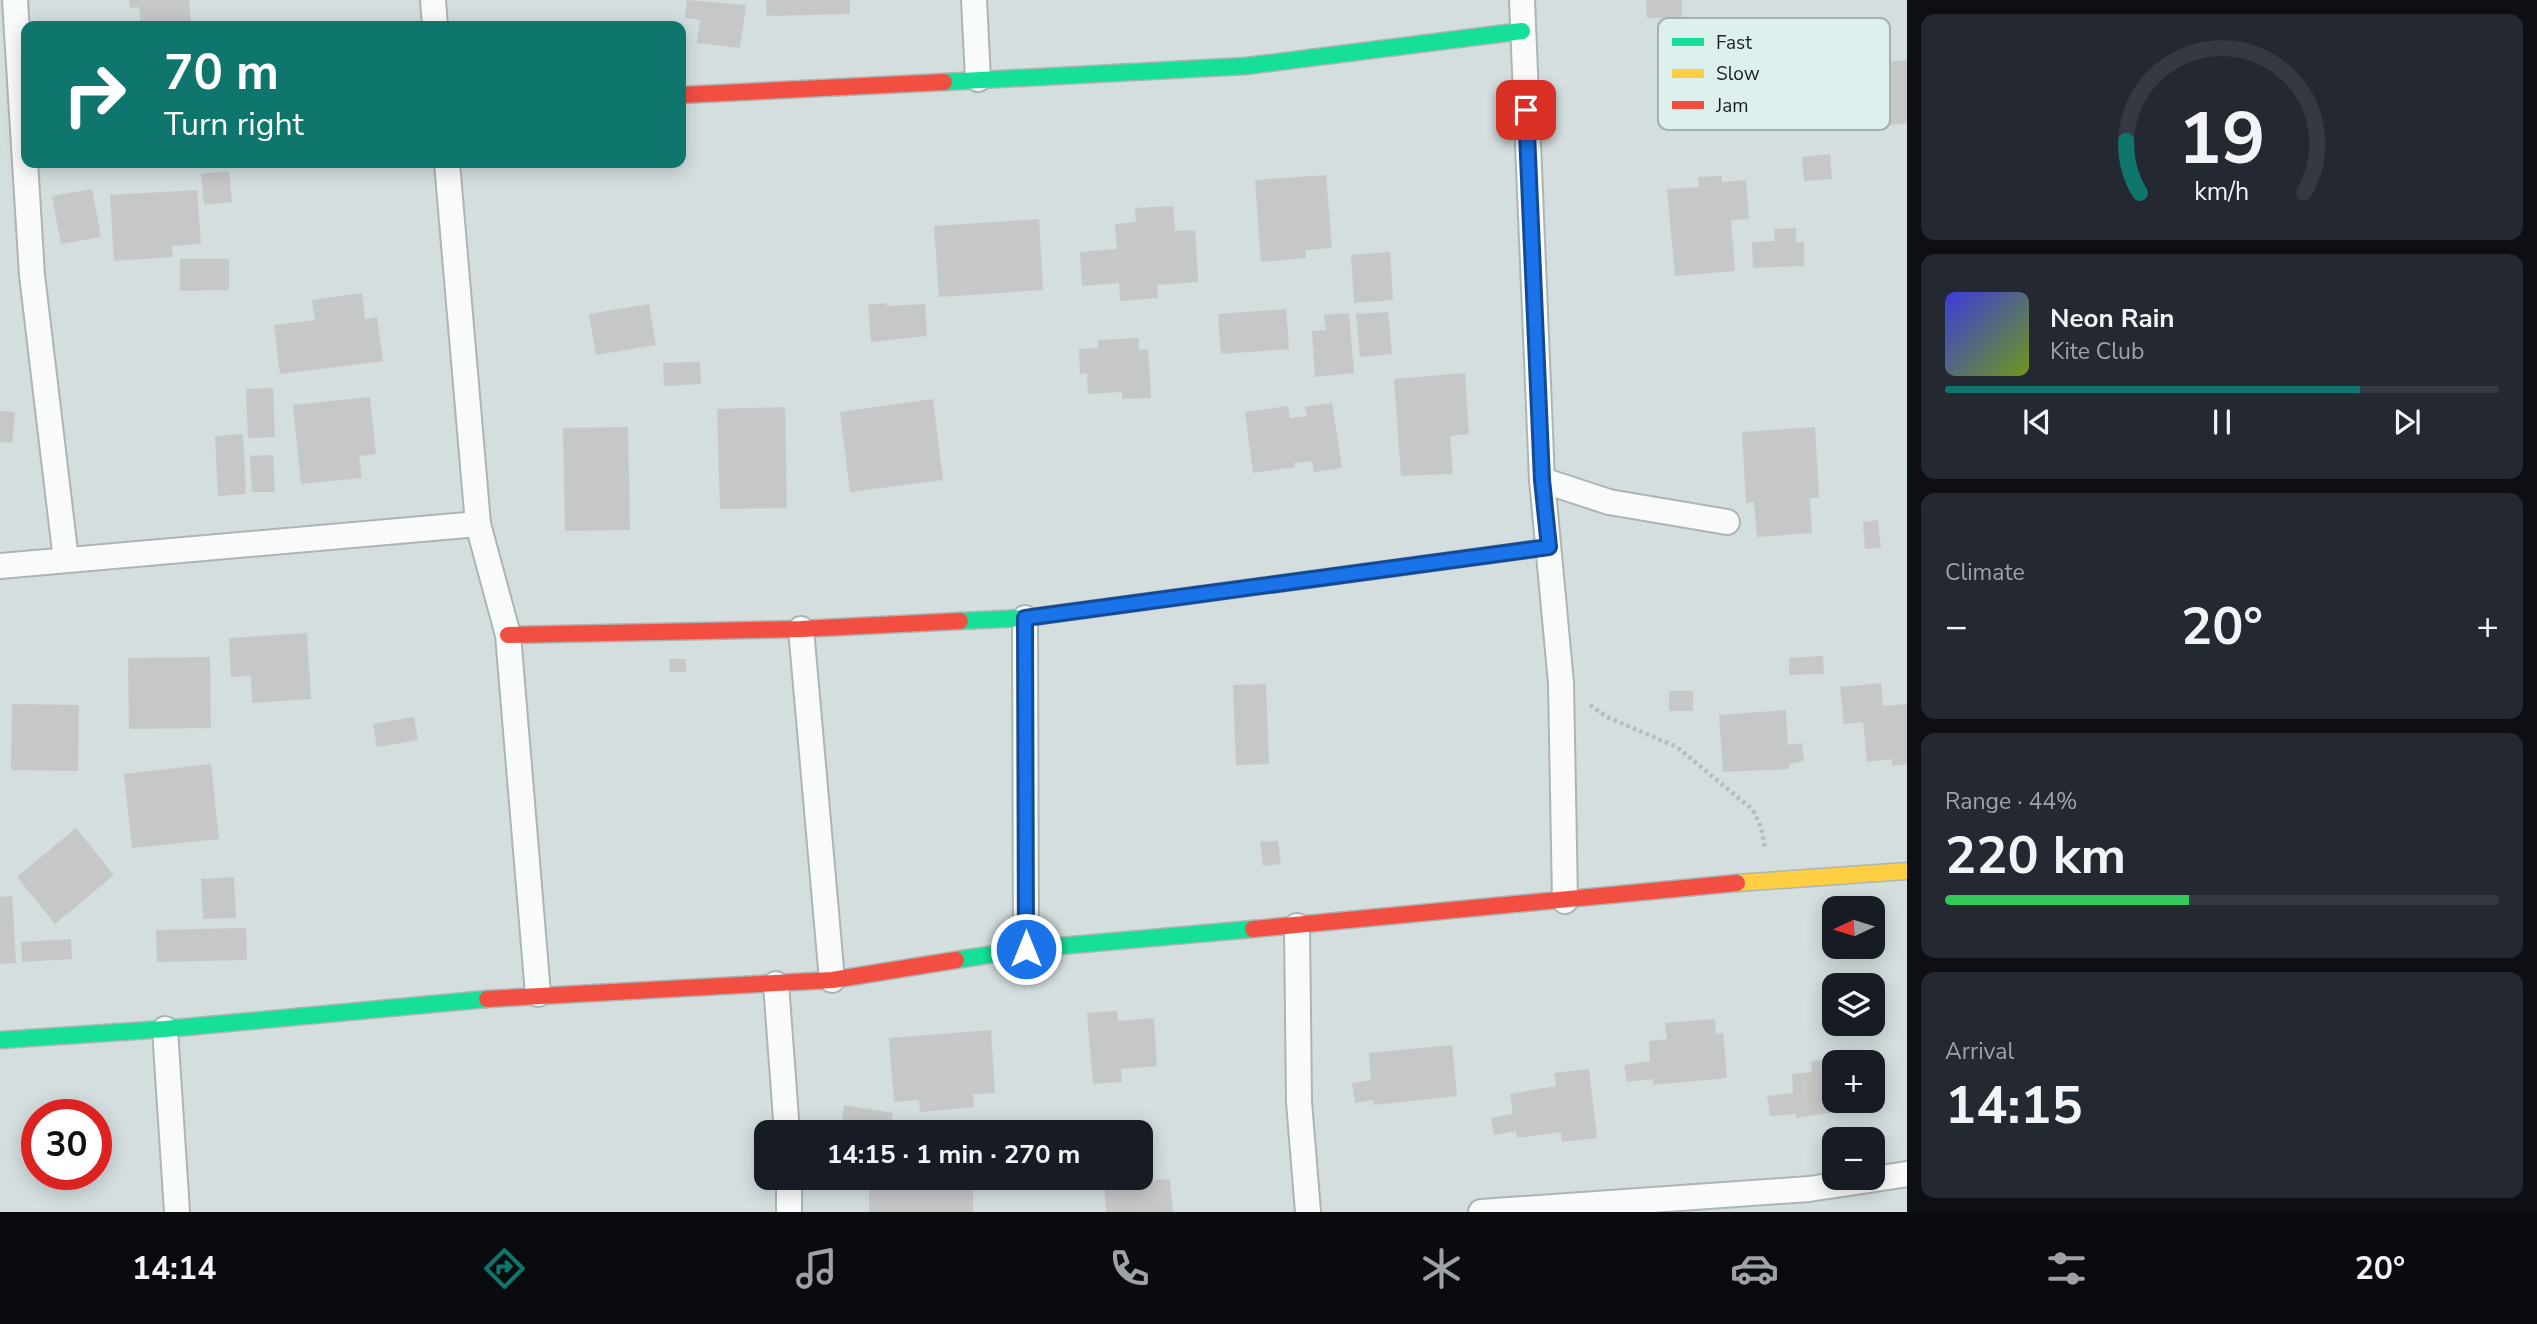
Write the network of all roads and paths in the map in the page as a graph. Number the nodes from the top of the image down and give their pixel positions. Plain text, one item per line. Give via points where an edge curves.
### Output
1 (15, 0) edge
2 (433, 0) edge
3 (974, 0) edge
4 (1522, 0) edge
5 (435, 21) edge
6 (1522, 31) junction
7 (978, 79) junction
8 (686, 95) edge
9 (21, 97) edge
10 (25, 168) edge
11 (447, 168) edge
12 (1542, 480) junction
13 (1727, 522) dead end
14 (478, 524) junction
15 (1549, 547) junction
16 (66, 560) junction
17 (0, 566) edge
18 (1025, 618) junction
19 (801, 629) junction
20 (508, 635) junction
21 (1562, 683) junction
22 (1907, 871) edge
23 (1766, 880) junction
24 (1565, 901) junction
25 (1297, 926) junction
26 (1026, 949) junction
27 (832, 980) junction
28 (776, 984) junction
29 (538, 994) junction
30 (165, 1029) junction
31 (0, 1040) edge
32 (786, 1120) edge
33 (1907, 1174) edge
34 (789, 1190) edge
35 (177, 1212) edge
36 (789, 1212) edge
37 (1308, 1212) edge
38 (1481, 1212) edge

1 - 9 street
2 - 5 street
3 - 7 street
4 - 6 street
6 - 7 street via 1246,66
6 - 12 street
7 - 8 street
10 - 16 street via 32,275
11 - 14 street
12 - 13 street via 1609,502
12 - 15 street
14 - 16 street
14 - 20 street
15 - 18 street
15 - 21 street
16 - 17 street
18 - 19 street
18 - 26 street
19 - 20 street
19 - 27 street
20 - 29 street
21 - 23 path via 1607,717 1676,747 1753,810 1765,846
21 - 24 street
22 - 23 street
23 - 24 street
24 - 25 street
25 - 26 street
25 - 37 street via 1298,1102
26 - 27 street
27 - 28 street
28 - 29 street
28 - 32 street
29 - 30 street
30 - 31 street
30 - 35 street
33 - 38 street via 1809,1189
34 - 36 street

